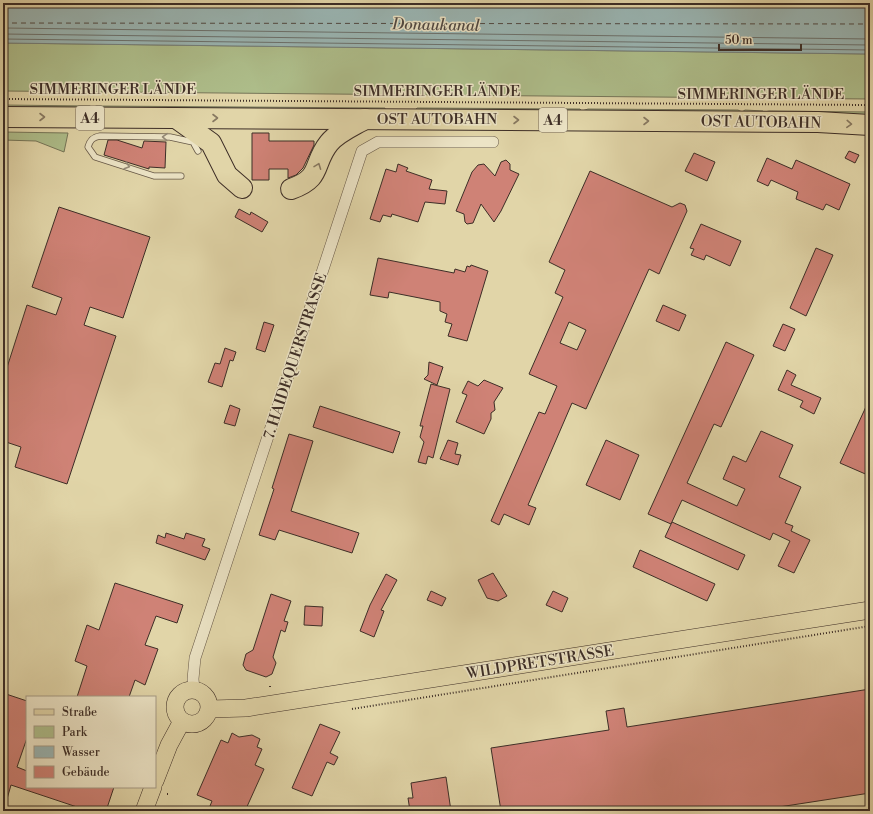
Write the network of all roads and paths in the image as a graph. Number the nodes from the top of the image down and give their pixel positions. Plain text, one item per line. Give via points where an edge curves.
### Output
1 (3, 99) edge
2 (870, 105) edge
3 (3, 117) edge
4 (176, 118) junction
5 (365, 119) junction
6 (870, 125) edge
7 (493, 142) dead end
8 (198, 151) dead end
9 (180, 176) dead end
10 (242, 188) dead end
11 (291, 189) dead end
12 (870, 610) edge
13 (870, 626) edge
14 (194, 690) junction
15 (210, 709) junction
16 (352, 710) dead end
17 (182, 721) junction
18 (156, 778) edge
19 (163, 792) edge
20 (144, 811) edge

1 - 2 path, SIMMERINGER LÄNDE
3 -> 4 highway, OST AUTOBAHN / A4
4 -> 5 highway, OST AUTOBAHN / A4
4 - 10 highway via 212,143 220,177 227,175
5 -> 6 highway, OST AUTOBAHN / A4 via 818,122
11 -> 5 highway via 310,180 329,143
7 - 14 street, 7. HAIDEQUERSTRASSE via 378,142 362,151 194,658
8 -> 9 lane via 192,142 170,137 94,136 89,141 88,147 95,157 154,176
12 - 15 main road, WILDPRETSTRASSE via 246,708
13 - 16 path
14 - 15 main road via 207,697
14 - 17 main road via 182,693 175,703 177,715
15 - 17 main road via 208,715 198,724 192,725
17 - 18 main road
19 - 20 main road

